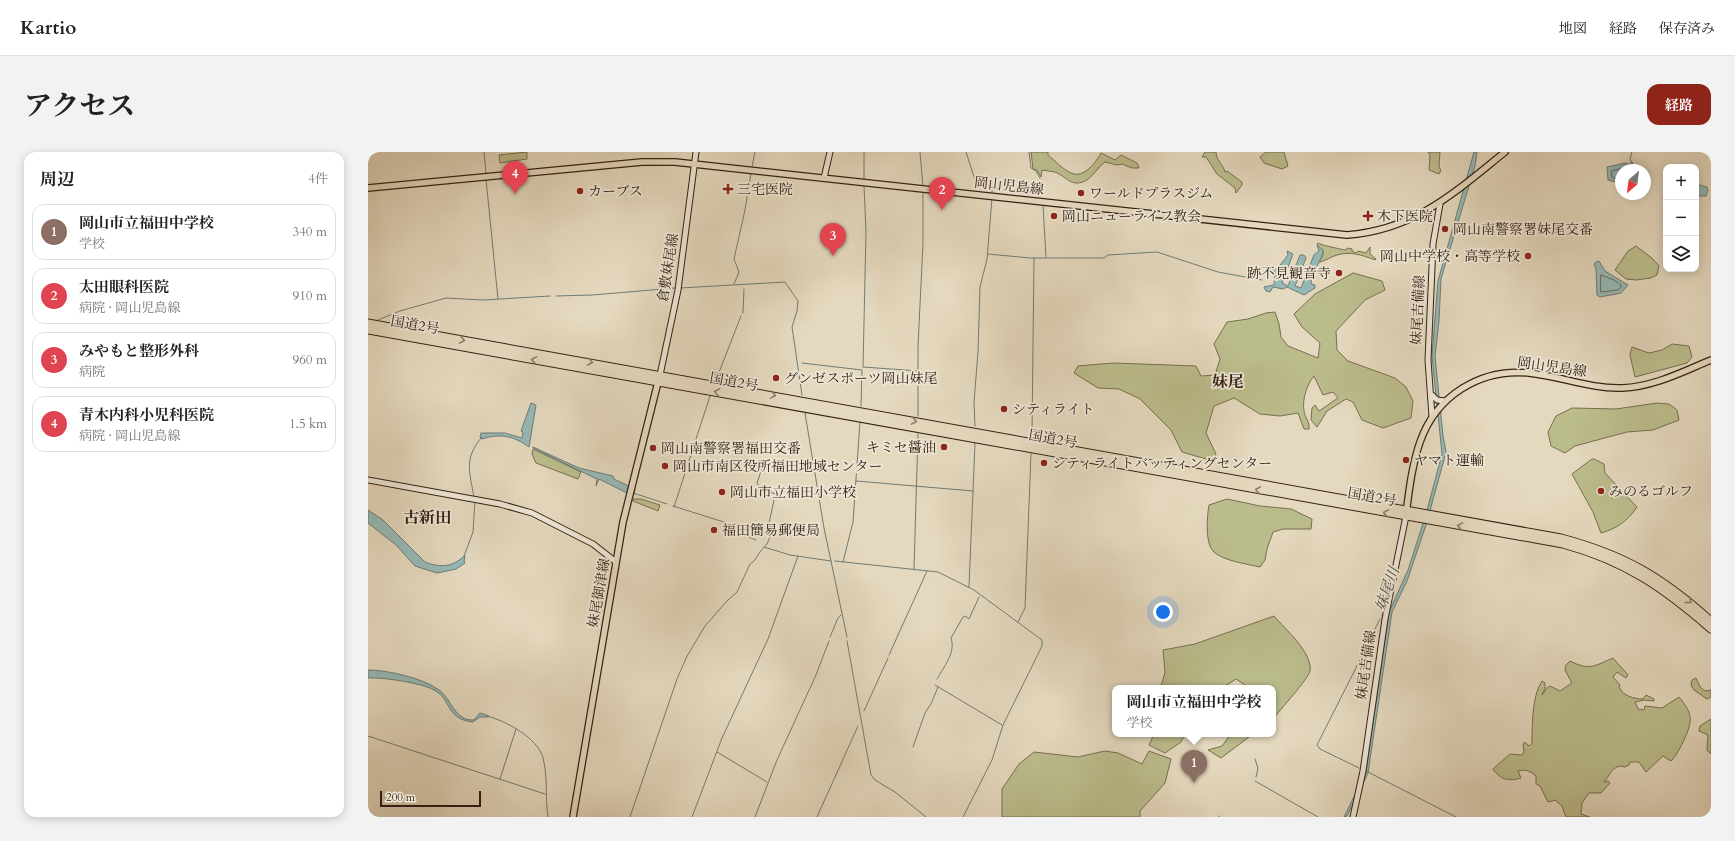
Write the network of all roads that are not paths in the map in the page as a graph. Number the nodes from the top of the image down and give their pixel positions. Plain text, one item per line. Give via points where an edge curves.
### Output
1 (696, 152) edge
2 (830, 152) edge
3 (1505, 152) edge
4 (694, 163) junction
5 (824, 178) junction
6 (368, 188) edge
7 (1440, 204) junction
8 (368, 323) edge
9 (368, 330) edge
10 (1711, 360) edge
11 (659, 378) junction
12 (1431, 394) junction
13 (1445, 401) junction
14 (1432, 417) junction
15 (368, 480) edge
16 (1406, 513) junction
17 (1427, 516) junction
18 (616, 562) junction
19 (1711, 621) edge
20 (1711, 629) edge
21 (573, 817) edge
22 (1353, 817) edge

1 - 4 main road, 倉敷妹尾線
2 - 5 main road
3 - 7 main road, 岡山児島線
4 - 5 main road, 岡山児島線
4 - 6 main road, 岡山児島線 via 642,162
4 - 11 main road, 倉敷妹尾線 via 678,288
5 - 7 main road, 岡山児島線 via 1347,235 1397,225
7 - 12 main road, 妹尾吉備線 via 1433,252 1428,360
8 -> 11 highway, 国道2号
11 -> 9 highway, 国道2号
10 - 13 main road, 岡山児島線 via 1655,382 1622,388 1596,386 1528,373 1504,374 1472,382
11 - 16 highway, 国道2号
11 - 18 main road, 妹尾御津線
12 - 13 main road via 1437,400
12 - 14 main road, 妹尾吉備線
13 - 14 main road, 岡山児島線
14 - 16 main road, 岡山児島線 via 1419,445
15 - 18 main road via 514,507 536,514 593,544
16 - 17 highway, 国道2号
16 - 22 main road, 妹尾吉備線 via 1384,619 1363,771
17 -> 19 highway, 国道2号 via 1561,538 1614,554 1657,578
20 -> 17 highway, 国道2号 via 1656,585 1628,568 1597,554 1544,540
18 - 21 main road, 妹尾御津線

